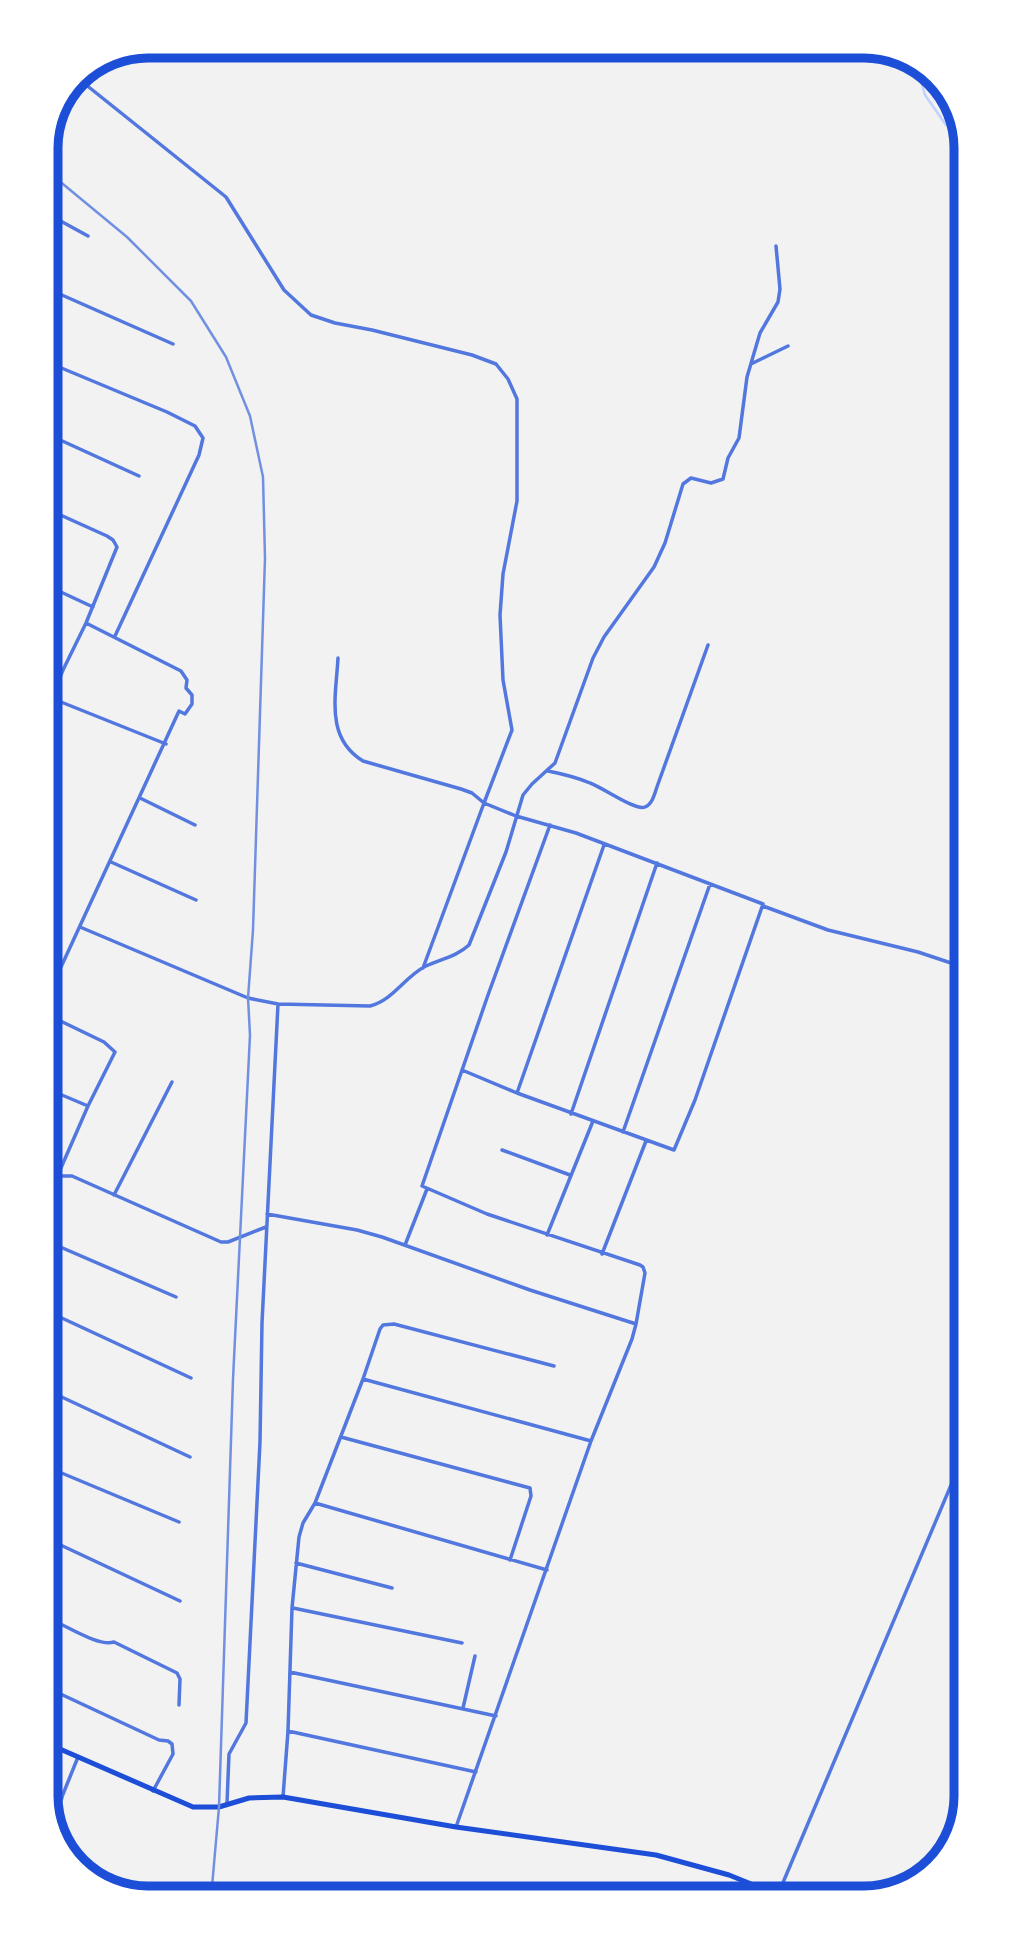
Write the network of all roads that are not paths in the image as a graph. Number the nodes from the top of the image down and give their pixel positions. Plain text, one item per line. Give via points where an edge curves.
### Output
1 (84, 84) edge
2 (58, 220) edge
3 (88, 236) dead end
4 (776, 246) dead end
5 (58, 293) edge
6 (173, 344) dead end
7 (788, 346) dead end
8 (751, 364) junction
9 (58, 367) edge
10 (58, 439) edge
11 (139, 476) dead end
12 (58, 514) edge
13 (58, 591) edge
14 (93, 607) junction
15 (86, 623) junction
16 (114, 636) junction
17 (708, 645) dead end
18 (338, 658) dead end
19 (58, 668) edge
20 (63, 670) junction
21 (58, 682) edge
22 (58, 701) edge
23 (166, 744) junction
24 (548, 771) junction
25 (140, 798) junction
26 (484, 803) junction
27 (516, 816) junction
28 (195, 825) dead end
29 (551, 825) junction
30 (605, 844) junction
31 (111, 862) junction
32 (657, 863) junction
33 (710, 884) junction
34 (196, 900) dead end
35 (762, 906) junction
36 (80, 927) junction
37 (954, 964) edge
38 (423, 968) junction
39 (58, 974) edge
40 (278, 1004) junction
41 (58, 1020) edge
42 (462, 1070) junction
43 (172, 1082) dead end
44 (58, 1093) edge
45 (517, 1093) junction
46 (88, 1105) junction
47 (571, 1114) junction
48 (593, 1122) junction
49 (623, 1132) junction
50 (646, 1141) junction
51 (502, 1150) dead end
52 (58, 1174) edge
53 (570, 1175) junction
54 (58, 1176) edge
55 (427, 1189) junction
56 (114, 1195) junction
57 (267, 1214) junction
58 (266, 1227) junction
59 (547, 1235) junction
60 (405, 1245) junction
61 (58, 1246) edge
62 (602, 1254) junction
63 (176, 1297) dead end
64 (58, 1316) edge
65 (636, 1324) junction
66 (554, 1366) dead end
67 (191, 1378) dead end
68 (363, 1379) junction
69 (58, 1395) edge
70 (341, 1437) junction
71 (591, 1441) junction
72 (190, 1457) dead end
73 (58, 1472) edge
74 (954, 1478) edge
75 (315, 1503) junction
76 (179, 1522) dead end
77 (58, 1544) edge
78 (510, 1560) junction
79 (296, 1563) junction
80 (547, 1570) junction
81 (392, 1588) dead end
82 (180, 1601) dead end
83 (292, 1608) junction
84 (58, 1623) edge
85 (462, 1643) dead end
86 (475, 1656) dead end
87 (290, 1672) junction
88 (58, 1693) edge
89 (179, 1705) dead end
90 (463, 1708) junction
91 (496, 1716) junction
92 (288, 1731) junction
93 (58, 1748) edge
94 (78, 1757) junction
95 (476, 1772) junction
96 (153, 1791) junction
97 (58, 1797) edge
98 (283, 1797) junction
99 (62, 1798) junction
100 (227, 1803) junction
101 (59, 1806) edge
102 (456, 1827) junction
103 (756, 1886) edge
104 (782, 1886) edge

1 - 26 street via 226,197 284,290 311,314 472,355 496,365 508,379 517,399 517,501 500,615 503,680 512,730
2 - 3 street
4 - 8 street via 778,302 760,332
5 - 6 street
7 - 8 street
8 - 24 street via 739,438 723,479 711,483 691,478 683,484 654,567 593,658 555,763
9 - 16 street via 167,412 195,426 203,438
10 - 11 street
12 - 14 street via 115,543 116,553
13 - 14 street
14 - 15 street
15 - 16 street
15 - 20 street
16 - 23 street via 185,675 192,704 184,714 179,711
17 - 24 street via 646,807 633,806 594,784
18 - 26 street via 335,716 350,753 363,761 472,793
19 - 20 street
20 - 21 street
22 - 23 street
23 - 25 street
24 - 27 street via 523,795
25 - 28 street
25 - 31 street
26 - 27 street
26 - 38 street
27 - 29 street
27 - 38 street via 469,945
29 - 30 street
29 - 42 street
30 - 32 street
30 - 45 street
31 - 34 street
31 - 36 street
32 - 33 street
32 - 47 street
33 - 35 street via 762,902
33 - 49 street
35 - 37 street via 828,930
35 - 50 street via 675,1149
36 - 39 street
36 - 40 street via 248,998
38 - 40 street via 381,1003 370,1006
40 - 57 street
41 - 46 street via 115,1052
42 - 45 street
42 - 55 street via 423,1184
43 - 56 street
44 - 46 street
45 - 47 street
46 - 52 street
47 - 48 street
48 - 49 street
48 - 53 street
49 - 50 street
50 - 62 street
51 - 53 street
53 - 59 street
54 - 56 street via 72,1176
55 - 59 street
55 - 60 street
56 - 58 street via 220,1242
57 - 58 street
57 - 60 street via 357,1230
58 - 100 street via 246,1723 230,1749
59 - 62 street
60 - 65 street
61 - 63 street
62 - 65 street via 645,1269
64 - 67 street
65 - 71 street
66 - 68 street via 388,1324 380,1329
68 - 70 street
68 - 71 street
69 - 72 street
70 - 75 street
70 - 78 street via 530,1488
71 - 80 street
73 - 76 street
74 - 104 street
75 - 78 street
75 - 79 street via 303,1523
77 - 82 street
78 - 80 street
79 - 81 street
79 - 83 street
80 - 91 street
83 - 85 street
83 - 87 street
84 - 89 street via 95,1641 114,1642 177,1673
86 - 90 street
87 - 90 street
87 - 92 street
88 - 96 street via 173,1744 173,1754
90 - 91 street
91 - 95 street
92 - 95 street
92 - 98 street
93 - 94 main road
94 - 96 main road
94 - 99 street
95 - 102 street
96 - 100 main road via 193,1807
97 - 99 street
98 - 100 main road
98 - 102 main road
99 - 101 street
102 - 103 main road via 656,1855

